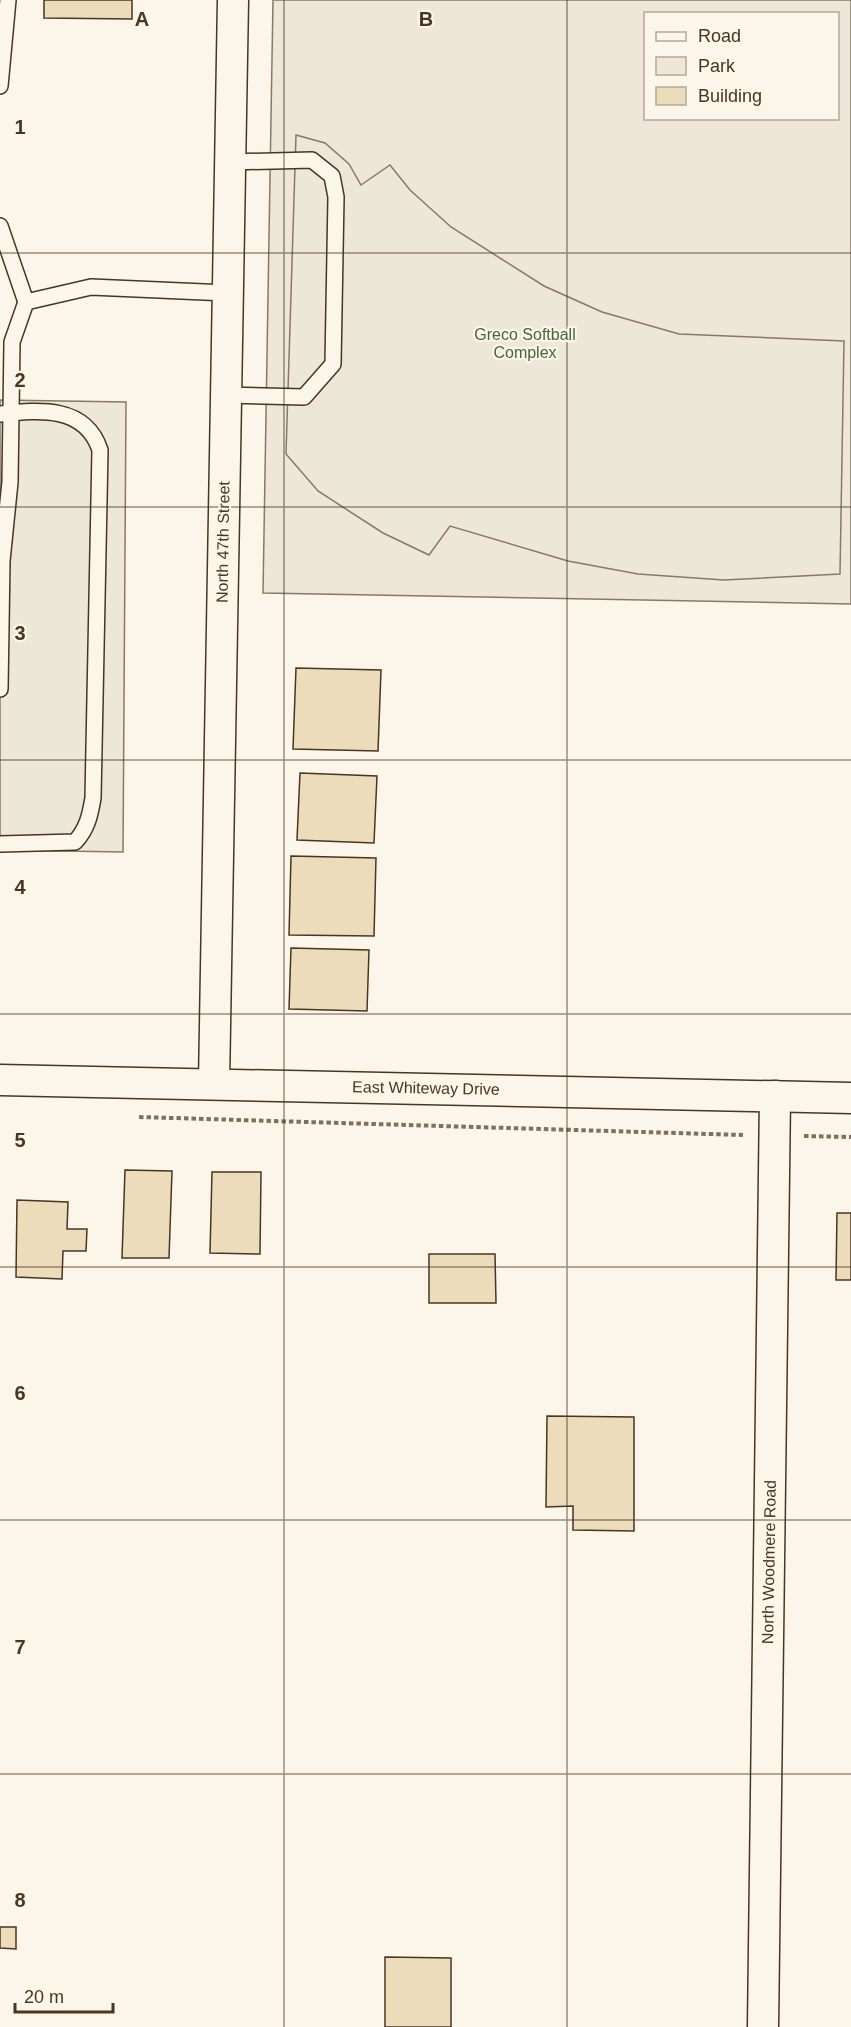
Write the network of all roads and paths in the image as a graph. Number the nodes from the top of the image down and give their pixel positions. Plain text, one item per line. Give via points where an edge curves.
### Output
1 (8, 0) edge
2 (233, 0) edge
3 (0, 86) edge
4 (230, 162) junction
5 (0, 226) edge
6 (228, 293) junction
7 (26, 302) junction
8 (226, 395) junction
9 (6, 413) edge
10 (0, 689) edge
11 (0, 844) edge
12 (0, 1080) edge
13 (214, 1083) junction
14 (775, 1096) junction
15 (851, 1098) edge
16 (131, 1117) dead end
17 (774, 1136) junction
18 (851, 1137) edge
19 (763, 2027) edge

1 - 3 lane
2 - 4 street, North 47th Street
4 - 6 street, North 47th Street
4 - 8 lane via 312,160 332,176 336,197 333,364 304,397
5 - 7 lane
6 - 7 lane via 92,286
6 - 8 street, North 47th Street
7 - 9 lane via 12,342
8 - 13 street, North 47th Street
9 - 10 lane via 10,482 2,561
9 - 11 lane via 62,413 83,422 100,450 93,798 89,819 75,842
12 - 13 street, East Whiteway Drive
13 - 14 street, East Whiteway Drive
14 - 15 street, East Whiteway Drive
14 - 17 street, North Woodmere Road
16 - 17 path
17 - 18 path
17 - 19 street, North Woodmere Road

